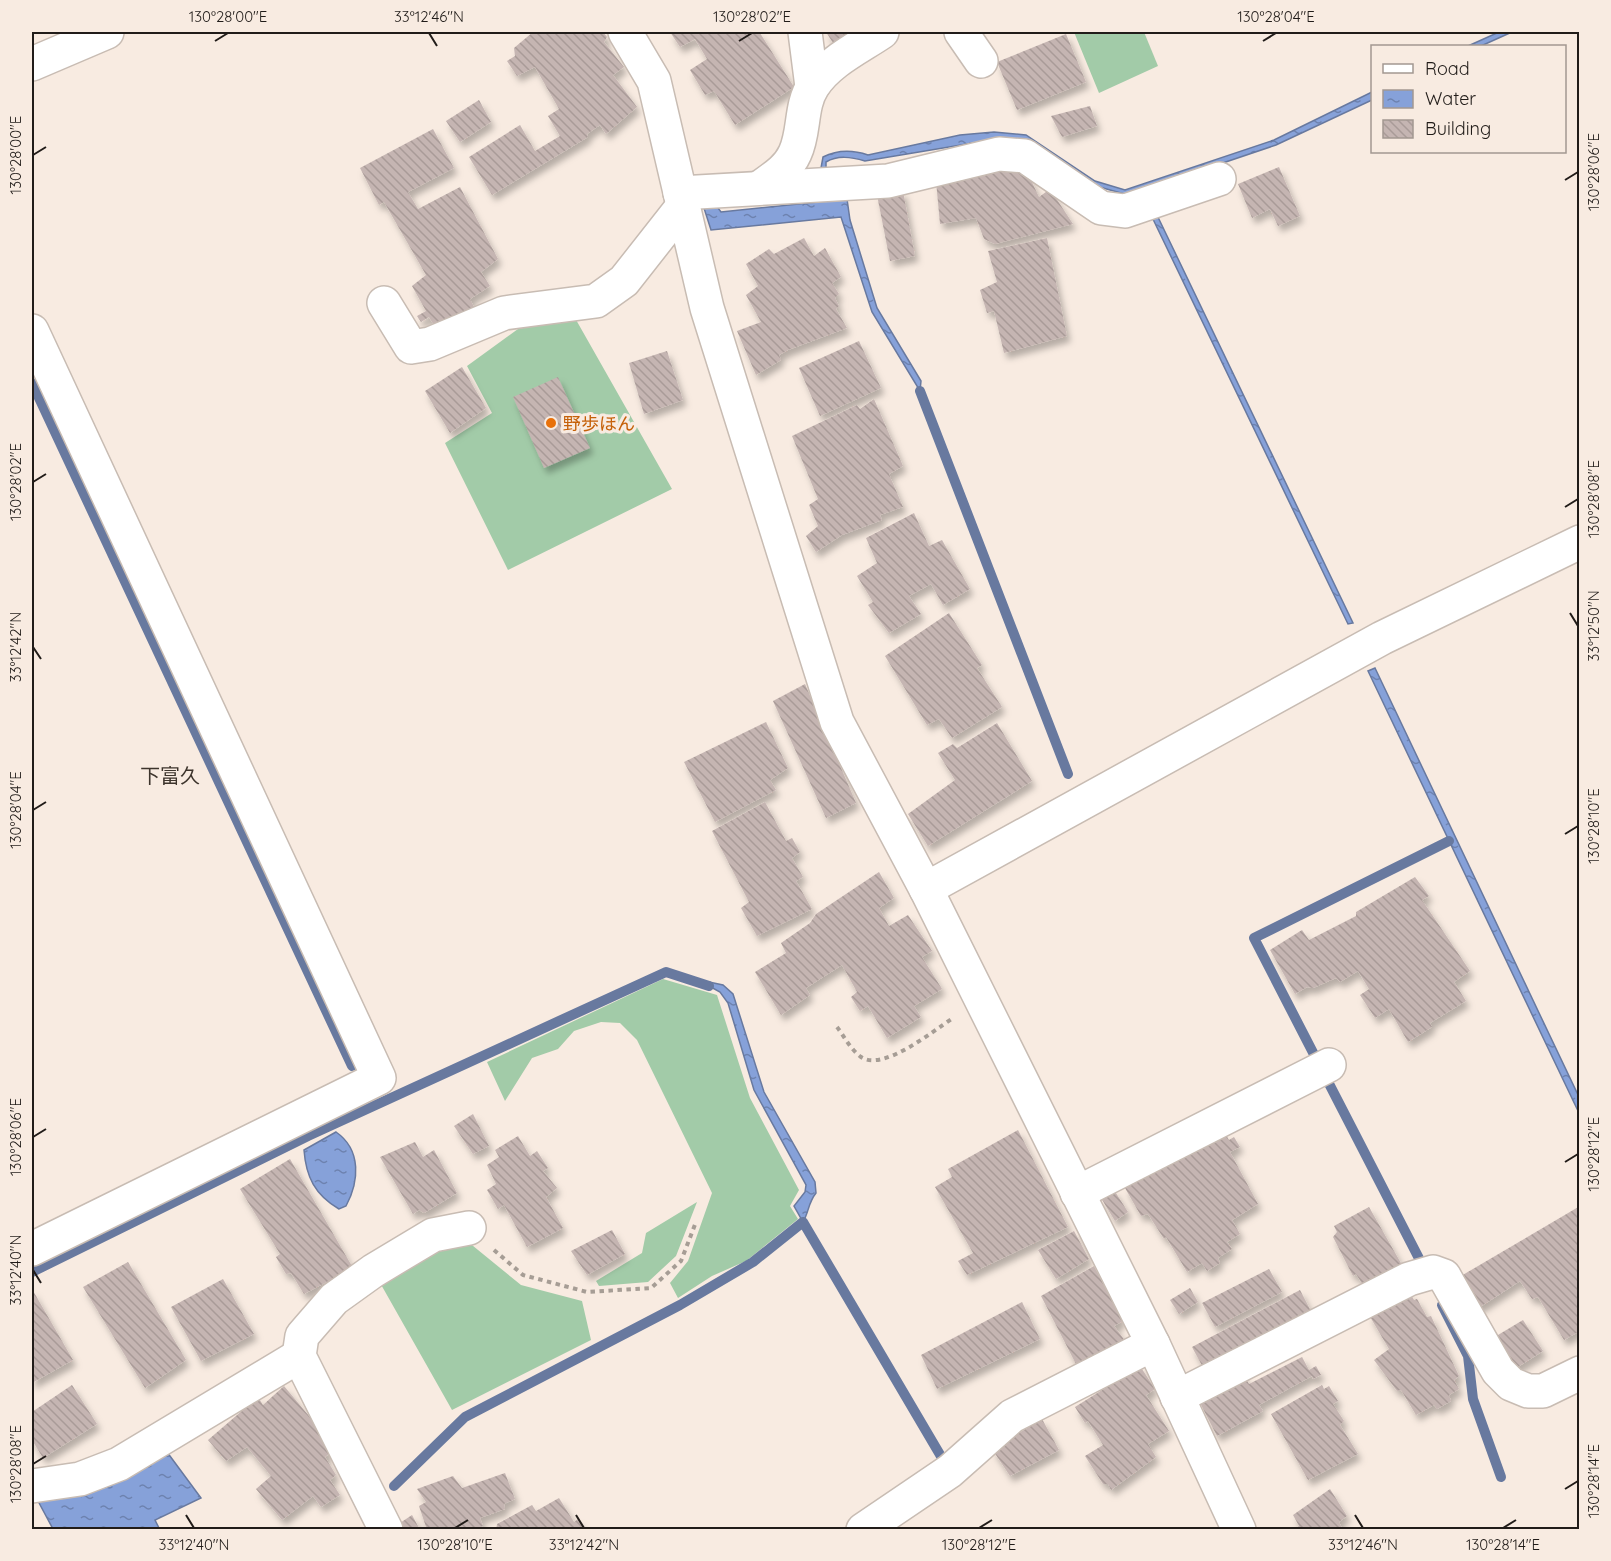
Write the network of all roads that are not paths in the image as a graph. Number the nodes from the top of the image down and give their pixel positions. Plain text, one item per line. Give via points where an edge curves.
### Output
1 (625, 32) edge
2 (805, 32) edge
3 (882, 32) edge
4 (961, 32) edge
5 (92, 35) edge
6 (981, 61) dead end
7 (32, 64) edge
8 (812, 87) junction
9 (1219, 179) dead end
10 (759, 188) junction
11 (682, 200) junction
12 (384, 303) dead end
13 (32, 331) edge
14 (1580, 542) edge
15 (926, 889) junction
16 (1329, 1065) dead end
17 (1077, 1193) junction
18 (469, 1228) road end
19 (32, 1250) edge
20 (1153, 1344) junction
21 (299, 1356) junction
22 (1580, 1373) edge
23 (1177, 1397) junction
24 (32, 1486) edge
25 (386, 1530) edge
26 (864, 1530) edge
27 (1239, 1530) edge

1 - 11 street via 654,81
2 - 8 street
3 - 8 street via 823,72
4 - 6 street
5 - 7 street
8 - 10 street via 796,152 784,170
9 - 10 street via 1125,211 1101,208 1025,156 999,154 888,181
10 - 11 street
11 - 12 street via 624,281 596,301 504,313 430,344 411,347
11 - 15 street via 706,308 837,722
13 - 19 street via 379,1078
14 - 15 street via 1382,638
15 - 17 street
16 - 17 street
17 - 20 street
18 - 21 street via 433,1235 373,1270 334,1299 302,1336
20 - 23 street
20 - 26 street via 1012,1416 951,1470
21 - 24 street via 119,1464 80,1479
21 - 25 street
22 - 23 street via 1543,1391 1528,1391 1511,1384 1498,1371 1444,1276 1432,1272 1409,1279
23 - 27 street

